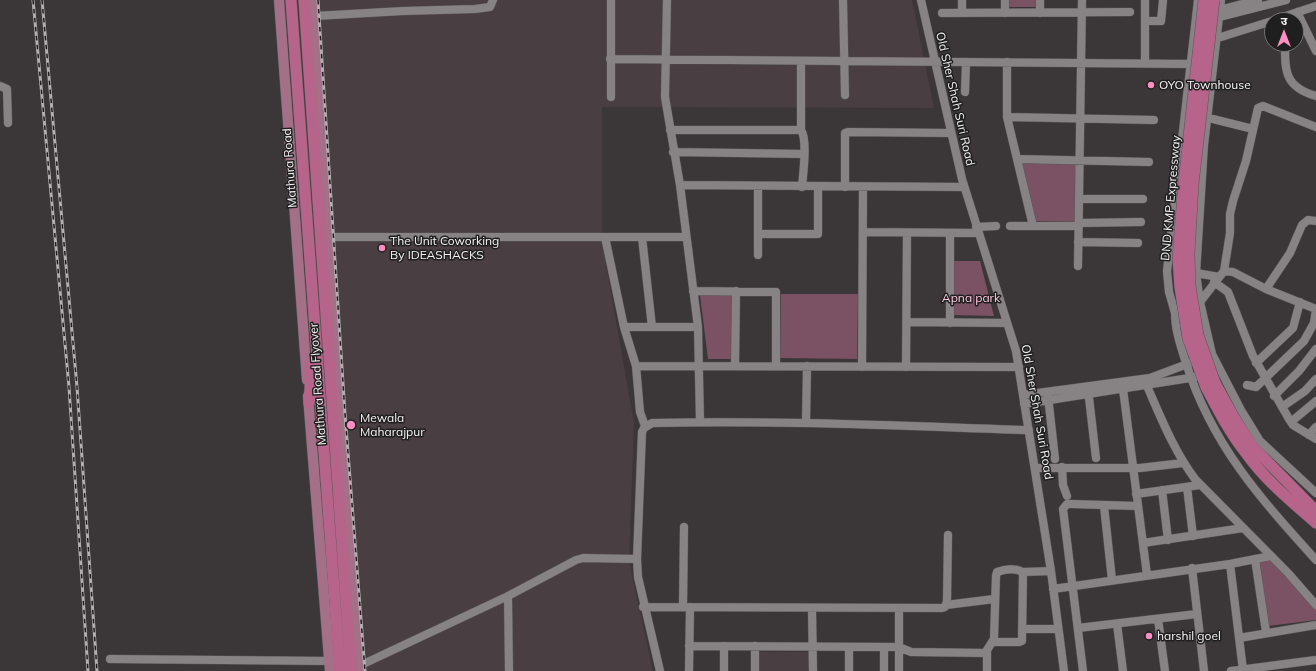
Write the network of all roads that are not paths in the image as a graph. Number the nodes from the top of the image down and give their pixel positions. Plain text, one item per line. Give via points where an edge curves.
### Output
1 (279, 0) edge
2 (291, 0) edge
3 (304, 0) edge
4 (314, 0) edge
5 (493, 0) edge
6 (610, 0) edge
7 (667, 0) edge
8 (843, 0) edge
9 (921, 0) edge
10 (962, 0) edge
11 (1005, 0) edge
12 (1040, 0) edge
13 (1082, 0) edge
14 (1146, 0) edge
15 (1163, 0) edge
16 (1198, 0) edge
17 (1204, 0) edge
18 (1221, 0) edge
19 (1258, 0) edge
20 (1286, 0) edge
21 (1316, 6) edge
22 (1217, 10) edge
23 (1040, 12) junction
24 (1082, 12) junction
25 (1130, 12) dead end
26 (1297, 12) edge
27 (942, 13) dead end
28 (962, 13) junction
29 (1005, 13) junction
30 (315, 16) junction
31 (1196, 16) junction
32 (1145, 21) junction
33 (1264, 23) edge
34 (1304, 26) edge
35 (1221, 37) dead end
36 (1316, 51) edge
37 (1286, 52) edge
38 (610, 59) junction
39 (666, 60) junction
40 (802, 61) junction
41 (844, 61) junction
42 (935, 62) junction
43 (966, 62) junction
44 (1007, 62) junction
45 (1081, 63) junction
46 (1145, 63) junction
47 (1191, 64) junction
48 (0, 86) edge
49 (965, 92) dead end
50 (311, 95) junction
51 (845, 95) dead end
52 (1316, 96) edge
53 (611, 97) dead end
54 (1007, 117) junction
55 (1080, 119) junction
56 (1213, 119) dead end
57 (1154, 120) dead end
58 (8, 123) dead end
59 (1316, 127) edge
60 (1253, 129) junction
61 (670, 130) junction
62 (802, 130) junction
63 (951, 133) junction
64 (673, 152) junction
65 (804, 154) junction
66 (324, 156) junction
67 (1017, 159) junction
68 (1080, 160) junction
69 (1149, 162) dead end
70 (680, 185) junction
71 (758, 186) junction
72 (802, 187) junction
73 (818, 187) junction
74 (845, 187) junction
75 (863, 187) junction
76 (964, 187) junction
77 (1079, 199) junction
78 (1143, 199) dead end
79 (1316, 221) edge
80 (1141, 222) dead end
81 (1079, 225) junction
82 (996, 226) dead end
83 (1010, 226) dead end
84 (1033, 226) junction
85 (977, 230) junction
86 (863, 232) junction
87 (907, 233) junction
88 (950, 233) junction
89 (758, 234) junction
90 (328, 237) junction
91 (605, 237) junction
92 (642, 237) junction
93 (686, 237) junction
94 (1078, 242) junction
95 (1138, 243) dead end
96 (758, 255) dead end
97 (1078, 266) dead end
98 (1196, 273) junction
99 (1219, 277) junction
100 (1266, 289) junction
101 (693, 291) junction
102 (736, 292) junction
103 (1200, 302) junction
104 (1300, 302) junction
105 (1316, 309) edge
106 (1174, 313) junction
107 (906, 322) junction
108 (950, 322) junction
109 (1007, 323) junction
110 (624, 327) junction
111 (652, 327) junction
112 (698, 327) junction
113 (316, 334) junction
114 (1316, 349) edge
115 (1212, 354) junction
116 (1256, 363) junction
117 (1186, 364) junction
118 (636, 366) junction
119 (699, 366) junction
120 (735, 366) junction
121 (776, 366) junction
122 (807, 366) junction
123 (862, 366) junction
124 (906, 367) junction
125 (1019, 367) junction
126 (1219, 368) junction
127 (1191, 378) junction
128 (1265, 379) junction
129 (1316, 379) edge
130 (1211, 385) junction
131 (1247, 385) dead end
132 (1147, 386) junction
133 (1123, 389) junction
134 (1088, 391) junction
135 (1023, 395) junction
136 (1048, 396) junction
137 (1274, 396) junction
138 (1316, 401) edge
139 (308, 402) junction
140 (1024, 404) junction
141 (1282, 407) junction
142 (700, 422) junction
143 (1291, 422) junction
144 (806, 423) junction
145 (645, 426) junction
146 (1316, 427) edge
147 (1028, 430) junction
148 (1312, 437) edge
149 (1096, 458) dead end
150 (1055, 459) dead end
151 (1183, 464) junction
152 (1062, 467) junction
153 (1035, 468) junction
154 (1133, 468) junction
155 (332, 484) junction
156 (1200, 485) junction
157 (1187, 487) junction
158 (1162, 490) junction
159 (1316, 493) edge
160 (1136, 494) junction
161 (1067, 496) dead end
162 (1104, 506) junction
163 (1138, 506) junction
164 (1316, 511) edge
165 (1316, 523) edge
166 (684, 527) dead end
167 (1243, 528) junction
168 (948, 535) dead end
169 (1194, 536) junction
170 (1168, 540) junction
171 (1143, 543) junction
172 (1271, 556) junction
173 (637, 559) junction
174 (1255, 559) junction
175 (1316, 560) edge
176 (1230, 564) junction
177 (1192, 568) junction
178 (1051, 571) junction
179 (1023, 572) junction
180 (1147, 575) junction
181 (1112, 580) junction
182 (1071, 586) junction
183 (1053, 589) junction
184 (508, 596) junction
185 (994, 599) junction
186 (946, 604) junction
187 (1316, 605) edge
188 (643, 607) junction
189 (686, 607) junction
190 (899, 608) junction
191 (812, 609) junction
192 (1197, 614) junction
193 (1158, 619) junction
194 (1117, 624) junction
195 (1316, 625) edge
196 (1078, 628) junction
197 (1023, 629) junction
198 (1058, 629) junction
199 (1266, 632) junction
200 (1239, 638) junction
201 (993, 642) junction
202 (690, 646) junction
203 (724, 646) junction
204 (755, 646) junction
205 (812, 647) junction
206 (849, 647) junction
207 (884, 647) junction
208 (899, 647) junction
209 (987, 654) junction
210 (110, 659) dead end
211 (1316, 660) edge
212 (330, 666) edge
213 (356, 669) edge
214 (1243, 670) junction
215 (340, 671) edge
216 (509, 671) edge
217 (660, 671) edge
218 (689, 671) edge
219 (724, 671) edge
220 (755, 671) edge
221 (813, 671) edge
222 (849, 671) edge
223 (884, 671) edge
224 (899, 671) edge
225 (987, 671) edge
226 (1064, 671) edge
227 (1083, 671) edge
228 (1123, 671) edge
229 (1165, 671) edge
230 (1204, 671) edge
231 (1231, 671) edge

1 - 139 main road
2 - 113 highway, Mathura Road
3 - 50 highway
4 - 30 main road
5 - 30 street via 490,7 475,9
6 - 38 street
7 - 39 street
8 - 41 street
9 - 42 street, Old Sher Shah Suri Road
10 - 28 street
11 - 29 street
12 - 23 street
13 - 24 street
14 - 32 street
15 - 32 street via 1161,21
16 - 31 street
17 - 130 highway, DND KMP Expressway, bridge via 1178,258 1188,338
18 - 22 street
19 - 22 street
20 - 22 street
21 - 26 street
22 - 31 street
22 - 98 street via 1204,145
22 - 130 highway, DND KMP Expressway, bridge via 1193,184 1189,254 1190,286 1198,335
23 - 24 street
23 - 29 street
24 - 25 street
24 - 45 street
27 - 28 street
28 - 29 street
30 - 66 main road
31 - 47 street
32 - 46 street
33 - 35 street
34 - 36 street
37 - 52 street via 1287,76 1297,88
38 - 39 street
38 - 53 street
39 - 40 street
39 - 61 street via 665,97
40 - 41 street
40 - 62 street
41 - 42 street
41 - 51 street
42 - 43 street
42 - 63 street, Old Sher Shah Suri Road
43 - 44 street
43 - 49 street
44 - 45 street
44 - 54 street
45 - 46 street
45 - 55 street
46 - 47 street
47 - 106 street via 1168,271
48 - 58 street via 8,89
50 - 66 highway
50 - 155 highway, Mathura Road Flyover
54 - 55 street
54 - 67 street
55 - 57 street
55 - 68 street
56 - 60 street
59 - 60 street via 1260,105
60 - 99 street via 1232,208 1230,232
61 - 62 street
61 - 64 street
62 - 65 street
63 - 74 street via 845,133
63 - 76 street, Old Sher Shah Suri Road
64 - 65 street
64 - 70 street
65 - 72 street
66 - 90 main road
67 - 68 street
67 - 84 street
68 - 69 street
68 - 77 street
70 - 71 street
70 - 93 street
71 - 72 street
71 - 89 street
72 - 73 street
73 - 74 street
73 - 89 street via 818,234
74 - 75 street
75 - 76 street
75 - 86 street
76 - 85 street, Old Sher Shah Suri Road
77 - 78 street
77 - 81 street
79 - 100 street via 1308,220 1302,225 1290,253
80 - 81 street
81 - 84 street
81 - 94 street
82 - 85 street
83 - 84 street
85 - 88 street
85 - 109 street, Old Sher Shah Suri Road
86 - 87 street
86 - 123 street
87 - 88 street
87 - 107 street
88 - 108 street
89 - 96 street
90 - 91 street
90 - 213 main road
91 - 92 street
91 - 110 street
92 - 93 street
92 - 111 street
93 - 101 street
94 - 95 street
94 - 97 street
98 - 99 street
98 - 103 street
99 - 100 street via 1233,272
99 - 103 street
99 - 116 street via 1228,292
100 - 104 street
101 - 102 street
101 - 112 street
102 - 120 street
102 - 121 street via 777,292
103 - 106 street via 1182,307
103 - 115 street
104 - 105 street
104 - 116 street via 1293,328
105 - 128 street via 1314,323 1304,341
106 - 117 street
107 - 108 street
107 - 124 street
108 - 109 street
109 - 125 street, Old Sher Shah Suri Road
110 - 111 street
110 - 118 street
111 - 112 street
112 - 119 street
113 - 139 highway
113 - 155 highway, Mathura Road Flyover
114 - 137 street
115 - 117 street
115 - 126 street
116 - 128 street
117 - 127 street
117 - 134 street via 1150,378
118 - 119 street
118 - 145 street via 640,412
119 - 120 street
119 - 142 street
120 - 121 street
121 - 122 street
122 - 123 street
122 - 144 street
123 - 124 street
124 - 125 street
125 - 135 street, Old Sher Shah Suri Road
126 - 127 street
126 - 159 street via 1260,441
127 - 132 street
127 - 175 street via 1205,412 1237,467
128 - 131 street via 1256,387
128 - 137 street
129 - 141 street via 1305,391
130 - 164 highway, DND KMP Expressway via 1253,447
130 - 165 highway, DND KMP Expressway via 1225,422 1246,454 1281,492
132 - 133 street
132 - 151 street via 1163,426
133 - 134 street
133 - 154 street
134 - 136 street
134 - 149 street
135 - 136 street
135 - 140 street, Old Sher Shah Suri Road
136 - 140 street
136 - 150 street
137 - 141 street
138 - 143 street
139 - 212 main road
140 - 147 street, Old Sher Shah Suri Road
141 - 143 street
142 - 144 street
142 - 145 street via 652,423
143 - 148 street
144 - 147 street
145 - 173 street via 642,432
146 - 148 street
147 - 153 street, Old Sher Shah Suri Road
151 - 154 street
151 - 156 street
152 - 153 street
152 - 154 street
152 - 161 street via 1063,485
153 - 178 street, Old Sher Shah Suri Road
154 - 160 street
155 - 213 highway, Mathura Road Flyover
155 - 215 highway, Mathura Road Flyover
156 - 157 street
156 - 167 street
157 - 158 street
157 - 169 street
158 - 160 street
158 - 170 street
160 - 163 street
162 - 163 street
162 - 181 street
162 - 182 street via 1067,504 1063,509
163 - 171 street
166 - 189 street
167 - 169 street
167 - 172 street
168 - 186 street
169 - 170 street
170 - 171 street
171 - 180 street
172 - 174 street
172 - 187 street
173 - 184 street via 576,560
173 - 188 street
174 - 176 street
174 - 199 street
176 - 177 street
176 - 200 street
177 - 180 street
177 - 192 street
178 - 179 street
178 - 183 street, Old Sher Shah Suri Road
179 - 185 street via 997,572
179 - 197 street
180 - 181 street
181 - 182 street
182 - 183 street
182 - 196 street
183 - 198 street, Old Sher Shah Suri Road
184 - 213 street
184 - 216 street
185 - 186 street
185 - 201 street
186 - 190 street via 942,608
188 - 189 street
188 - 217 street
189 - 191 street
189 - 202 street
190 - 191 street
190 - 208 street
191 - 205 street
192 - 193 street
192 - 230 street
193 - 194 street
193 - 229 street
194 - 196 street
194 - 228 street
195 - 199 street
196 - 227 street
197 - 198 street
197 - 201 street via 1022,640 1019,642
198 - 226 street, Old Sher Shah Suri Road
199 - 200 street
200 - 214 street
201 - 209 street
202 - 203 street
202 - 218 street
203 - 204 street
203 - 219 street
204 - 205 street
204 - 220 street
205 - 206 street
205 - 221 street
206 - 207 street
206 - 222 street
207 - 208 street
207 - 223 street
208 - 209 street via 910,652
208 - 224 street
209 - 225 street
210 - 212 street
211 - 214 street
214 - 231 street

